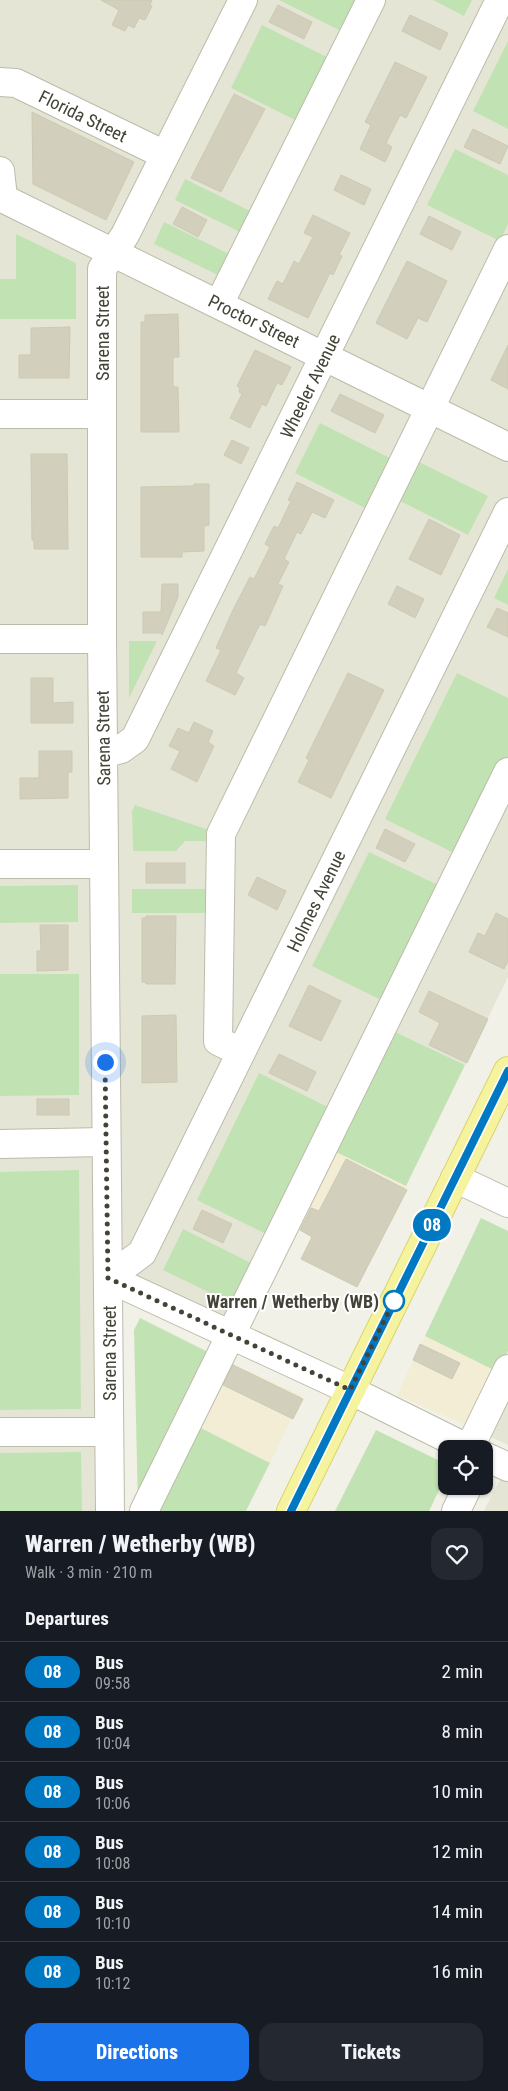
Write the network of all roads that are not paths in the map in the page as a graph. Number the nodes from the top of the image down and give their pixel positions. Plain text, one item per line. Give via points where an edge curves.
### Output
1 (243, 0) edge
2 (371, 0) edge
3 (500, 0) edge
4 (0, 82) edge
5 (165, 155) junction
6 (1, 188) edge
7 (508, 250) edge
8 (114, 252) junction
9 (219, 304) junction
10 (325, 356) junction
11 (429, 408) junction
12 (0, 414) edge
13 (102, 414) junction
14 (508, 447) edge
15 (508, 512) edge
16 (0, 639) edge
17 (102, 639) junction
18 (103, 754) junction
19 (508, 772) edge
20 (0, 864) edge
21 (104, 864) junction
22 (241, 1052) junction
23 (508, 1071) edge
24 (105, 1142) junction
25 (0, 1144) edge
26 (455, 1178) junction
27 (508, 1203) edge
28 (108, 1278) junction
29 (232, 1336) junction
30 (508, 1369) edge
31 (350, 1390) junction
32 (0, 1432) edge
33 (109, 1432) junction
34 (451, 1440) edge
35 (473, 1440) edge
36 (493, 1460) edge
37 (508, 1467) edge
38 (464, 1495) edge
39 (110, 1511) edge
40 (144, 1511) edge
41 (290, 1511) edge
42 (456, 1511) edge

1 - 5 street, Sarena Street
2 - 9 street
3 - 10 street, Wheeler Avenue
4 - 5 street, Florida Street via 16,83
5 - 8 street, Sarena Street
6 - 8 street, Proctor Street
7 - 11 street
8 - 9 street, Proctor Street
8 - 13 street, Sarena Street via 102,269
9 - 10 street, Proctor Street
10 - 11 street, Proctor Street
10 - 18 street, Wheeler Avenue via 134,739 121,749
11 - 14 street, Proctor Street
11 - 22 street via 222,834 218,1041
12 - 13 street
13 - 17 street, Sarena Street
15 - 22 street, Holmes Avenue
16 - 17 street
17 - 18 street, Sarena Street
18 - 21 street, Sarena Street
19 - 29 street
20 - 21 street
21 - 24 street, Sarena Street
22 - 28 street, Holmes Avenue via 142,1253
23 - 26 main road
24 - 25 street
24 - 28 street, Sarena Street
26 - 27 street
26 - 31 main road
28 - 29 street
28 - 33 street, Sarena Street
29 - 31 street
29 - 40 street
30 - 35 street
31 - 34 street
31 - 41 main road
32 - 33 street
33 - 39 street, Sarena Street
36 - 37 street
38 - 42 street

